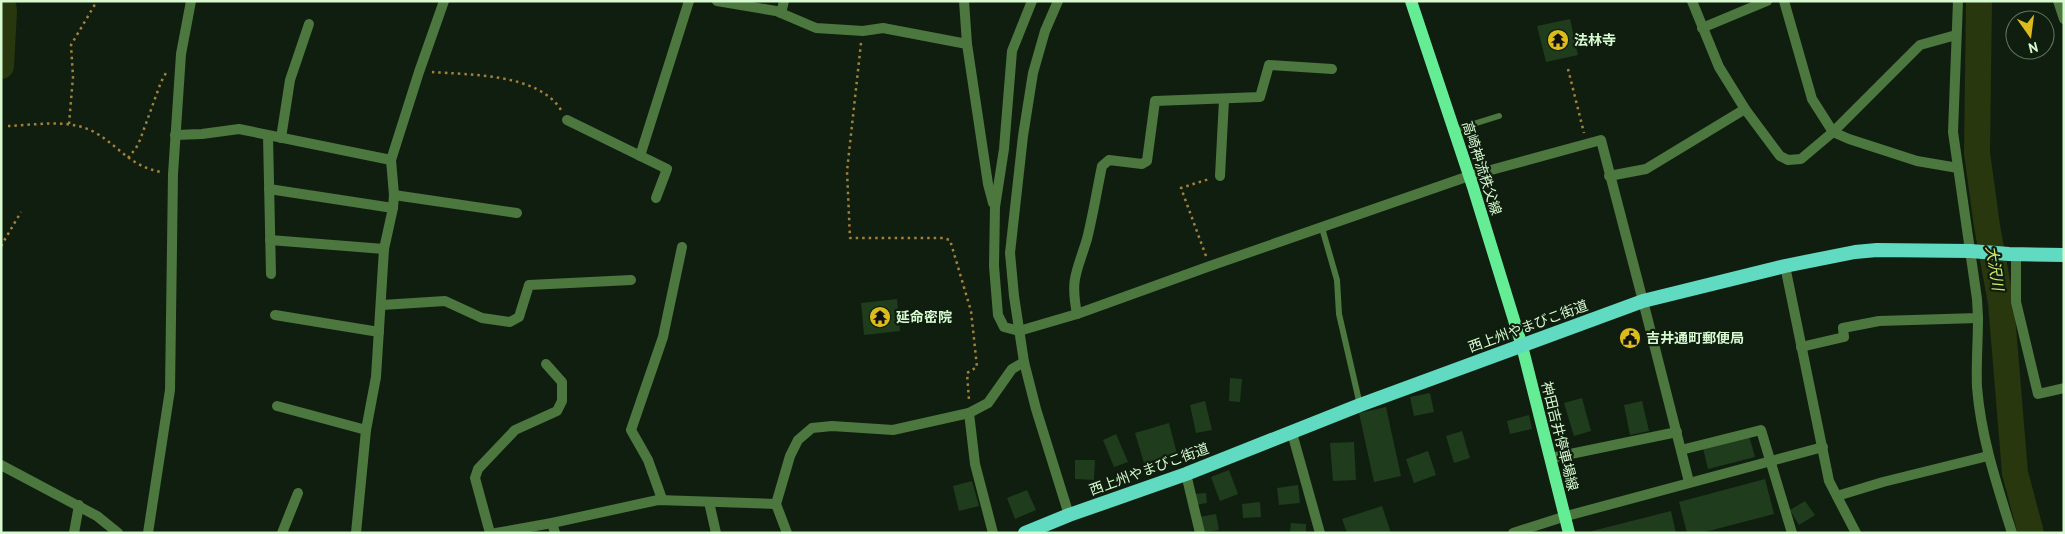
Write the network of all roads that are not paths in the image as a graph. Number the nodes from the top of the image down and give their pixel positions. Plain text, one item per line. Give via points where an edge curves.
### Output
1 (191, 1) edge
2 (444, 1) edge
3 (690, 1) edge
4 (717, 1) edge
5 (784, 1) edge
6 (964, 1) edge
7 (1032, 1) edge
8 (1058, 1) edge
9 (1411, 1) edge
10 (1692, 1) edge
11 (1767, 1) edge
12 (1784, 1) edge
13 (1958, 1) edge
14 (2058, 1) edge
15 (781, 13) junction
16 (2064, 19) edge
17 (309, 24) dead end
18 (1702, 28) junction
19 (1956, 35) junction
20 (967, 44) junction
21 (1332, 69) dead end
22 (1224, 100) junction
23 (1745, 109) junction
24 (1500, 116) dead end
25 (566, 120) road end
26 (1454, 130) junction
27 (1833, 132) junction
28 (176, 135) junction
29 (268, 136) junction
30 (281, 138) junction
31 (640, 156) junction
32 (391, 160) junction
33 (1958, 168) junction
34 (1220, 176) road end
35 (1469, 176) junction
36 (1609, 176) junction
37 (269, 189) junction
38 (394, 195) junction
39 (656, 198) dead end
40 (994, 207) junction
41 (393, 208) junction
42 (517, 214) dead end
43 (1322, 228) junction
44 (270, 240) junction
45 (682, 247) dead end
46 (384, 249) junction
47 (1977, 252) junction
48 (2013, 254) junction
49 (2064, 255) edge
50 (1785, 266) junction
51 (271, 274) dead end
52 (631, 280) dead end
53 (1643, 301) junction
54 (382, 305) junction
55 (1077, 314) junction
56 (275, 315) dead end
57 (1978, 318) junction
58 (1019, 331) junction
59 (379, 332) junction
60 (1522, 346) junction
61 (1801, 347) junction
62 (1024, 362) junction
63 (546, 364) dead end
64 (2064, 388) edge
65 (1360, 405) junction
66 (277, 406) dead end
67 (969, 413) junction
68 (366, 430) junction
69 (1677, 432) junction
70 (1292, 433) junction
71 (1823, 447) junction
72 (1680, 450) junction
73 (1988, 456) junction
74 (1551, 458) junction
75 (1768, 460) junction
76 (1, 465) edge
77 (1186, 474) junction
78 (1689, 482) junction
79 (298, 493) dead end
80 (1837, 496) junction
81 (662, 499) junction
82 (709, 502) junction
83 (776, 504) junction
84 (79, 505) junction
85 (1068, 514) junction
86 (1563, 517) junction
87 (553, 528) edge
88 (74, 533) edge
89 (118, 533) edge
90 (148, 533) edge
91 (282, 533) edge
92 (356, 533) edge
93 (490, 533) edge
94 (496, 533) edge
95 (716, 533) edge
96 (787, 533) edge
97 (993, 533) edge
98 (1025, 533) edge
99 (1200, 533) edge
100 (1320, 533) edge
101 (1513, 533) edge
102 (1568, 533) edge
103 (1792, 533) edge
104 (1856, 533) edge
105 (2012, 533) edge

1 - 28 street via 181,54
2 - 32 street
3 - 31 street
4 - 15 street
5 - 15 street
6 - 20 street
7 - 40 street via 1012,51 1004,149
8 - 58 street via 1033,73 1015,202 1010,253
9 - 26 main road, 高崎神流秩父線
10 - 18 street
11 - 18 street
12 - 27 street via 1812,99
13 - 19 street
14 - 16 street
15 - 20 street via 816,28 862,31 883,28
17 - 30 street via 290,80
18 - 23 street via 1718,67
19 - 27 street via 1920,46
19 - 33 street via 1953,132
20 - 40 street
21 - 22 street via 1269,65 1260,97
22 - 34 street
22 - 55 street via 1154,101 1147,161 1142,164 1109,160 1102,166 1087,238 1075,274 1073,294
23 - 27 street via 1780,156 1788,160 1801,159
23 - 36 street via 1646,168
24 - 26 lane
25 - 31 street
26 - 35 main road, 高崎神流秩父線
27 - 33 street via 1917,161
28 - 29 street via 239,129
28 - 90 street via 170,390
29 - 30 street
29 - 37 street
30 - 32 street
31 - 39 street via 667,169
32 - 38 street
33 - 47 street
35 - 36 street via 1601,140
35 - 43 street
35 - 60 main road, 高崎神流秩父線
36 - 53 street
37 - 41 street
37 - 44 street
38 - 41 street
38 - 42 street
40 - 58 street via 998,315 1004,327
41 - 46 street
43 - 55 street
43 - 65 lane via 1336,280 1339,314
44 - 46 street
44 - 51 street
45 - 81 street via 663,337 631,430 648,460
46 - 54 street
47 - 48 highway, 西上州やまびこ街道
47 - 50 highway, 西上州やまびこ街道 via 1862,251
47 - 57 street
48 - 49 highway, 西上州やまびこ街道
48 - 64 street via 2016,302 2038,394
50 - 53 highway, 西上州やまびこ街道
50 - 61 street
52 - 54 street via 529,285 519,316 510,322 482,318 445,301
53 - 60 highway, 西上州やまびこ街道
53 - 69 street
54 - 59 street
55 - 58 street
56 - 59 street
57 - 61 street via 1880,321 1843,328 1844,337
57 - 73 street via 1977,387
58 - 62 street
59 - 68 street via 376,377
60 - 65 highway, 西上州やまびこ街道
60 - 74 main road, 神田吉井停車場線
61 - 71 street
62 - 67 street via 1012,369 988,403
62 - 85 street
63 - 93 street via 562,382 562,401 557,411 515,430 478,469 475,478
65 - 70 highway, 西上州やまびこ街道
66 - 68 street
67 - 83 street via 893,430 812,428 798,440 790,456
67 - 97 street via 975,464
68 - 92 street
69 - 72 street
69 - 74 street
70 - 77 highway, 西上州やまびこ街道
70 - 100 street
71 - 75 street
71 - 80 street via 1829,481
72 - 75 street via 1761,430
72 - 78 street
73 - 80 street
73 - 105 street
74 - 86 main road, 神田吉井停車場線
75 - 78 street
75 - 103 street
76 - 84 street
77 - 85 highway, 西上州やまびこ街道
77 - 99 street
78 - 86 street
79 - 91 street
80 - 104 street
81 - 82 street
81 - 87 street
82 - 83 street
82 - 95 street
83 - 96 street
84 - 88 street
84 - 89 street
85 - 98 highway, 西上州やまびこ街道
86 - 101 street
86 - 102 main road, 神田吉井停車場線
87 - 94 street

